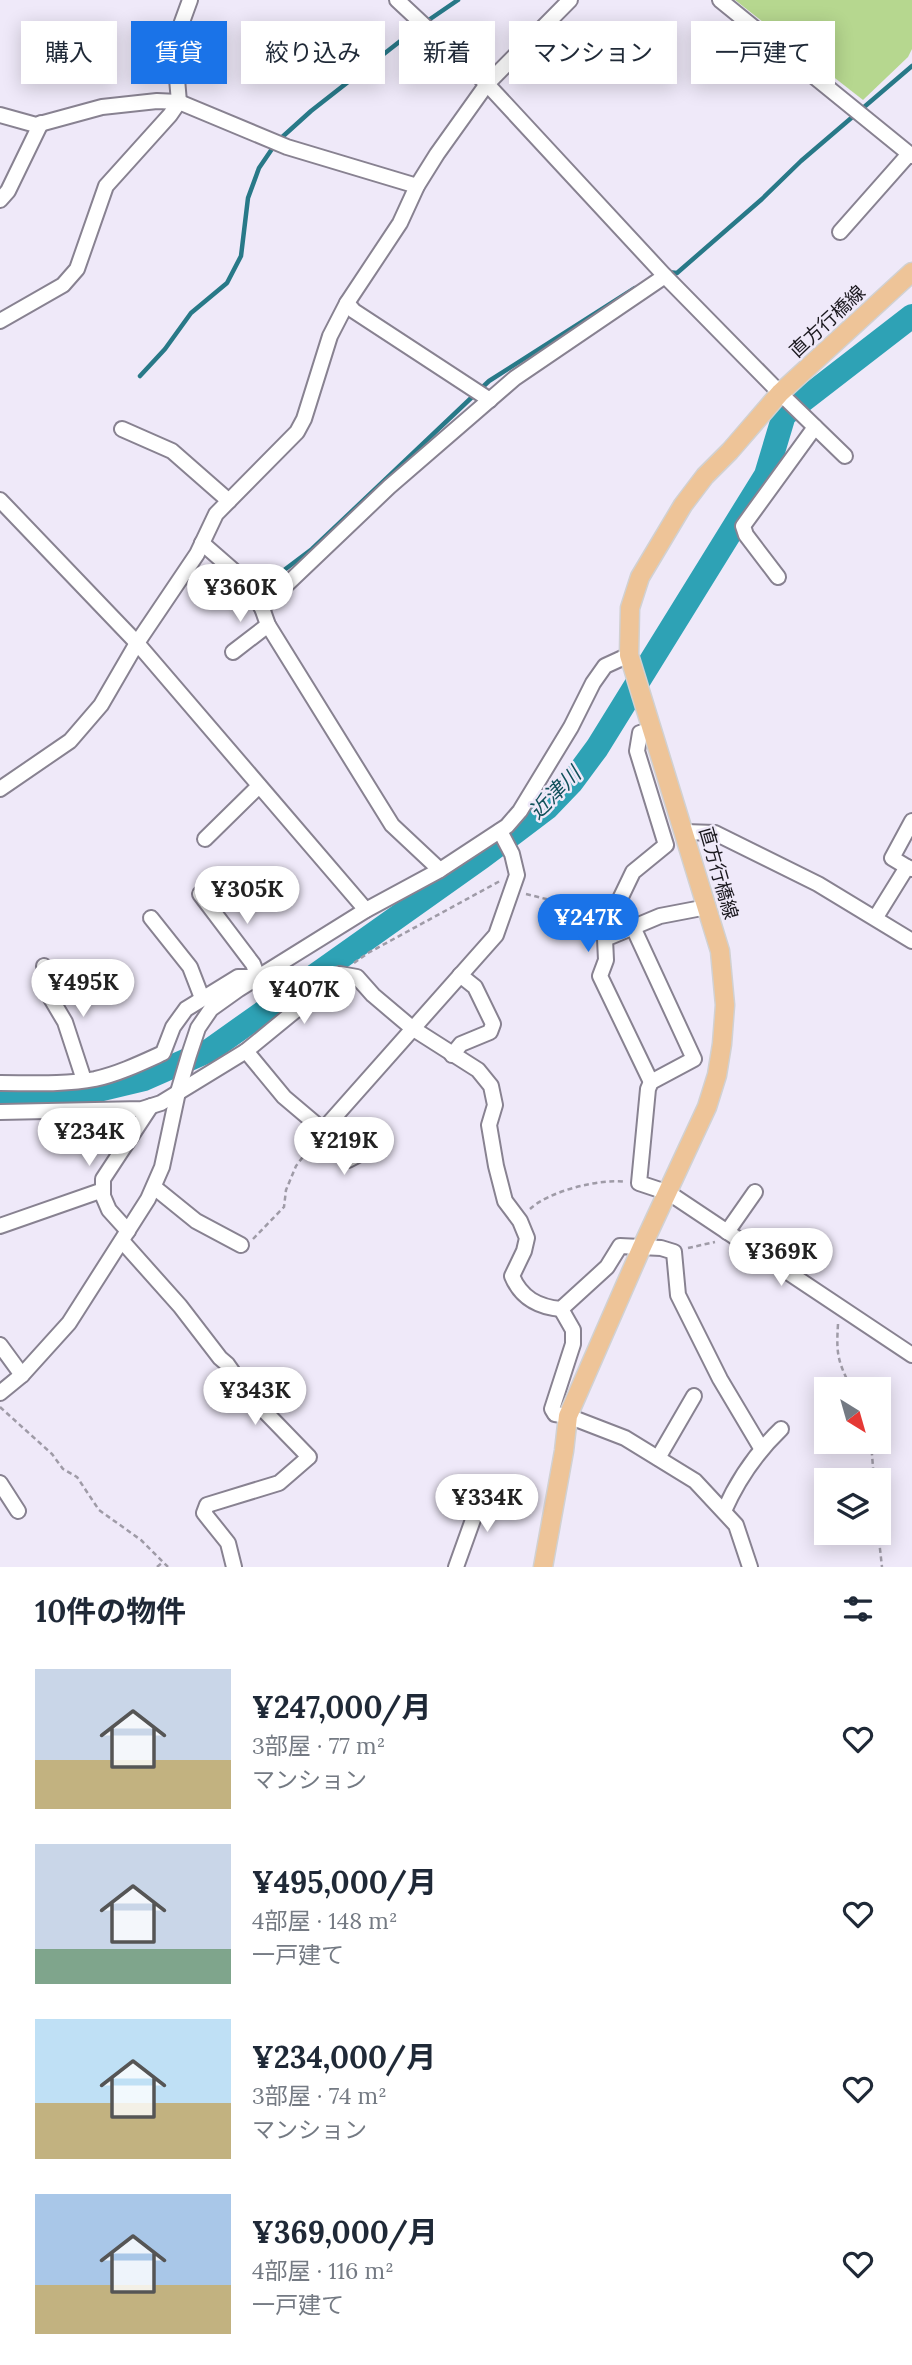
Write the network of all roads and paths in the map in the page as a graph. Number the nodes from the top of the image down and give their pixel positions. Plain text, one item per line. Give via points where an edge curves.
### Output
1 (190, 0) edge
2 (397, 0) edge
3 (570, 0) edge
4 (720, 0) edge
5 (420, 21) edge
6 (495, 76) edge
7 (487, 84) joint
8 (179, 102) junction
9 (0, 115) edge
10 (41, 124) junction
11 (911, 155) edge
12 (417, 186) junction
13 (0, 199) edge
14 (840, 232) dead end
15 (912, 272) edge
16 (665, 276) junction
17 (347, 303) junction
18 (0, 321) edge
19 (780, 394) junction
20 (490, 400) junction
21 (815, 427) junction
22 (122, 429) dead end
23 (845, 456) dead end
24 (0, 500) edge
25 (229, 501) junction
26 (202, 544) junction
27 (778, 577) dead end
28 (262, 608) junction
29 (268, 625) junction
30 (137, 643) junction
31 (233, 652) dead end
32 (629, 655) junction
33 (652, 729) junction
34 (259, 786) junction
35 (0, 789) edge
36 (912, 821) edge
37 (500, 831) junction
38 (685, 832) junction
39 (205, 839) dead end
40 (910, 868) edge
41 (440, 870) junction
42 (517, 875) junction
43 (511, 890) junction
44 (200, 894) dead end
45 (708, 907) junction
46 (366, 910) junction
47 (876, 917) junction
48 (151, 918) dead end
49 (634, 926) junction
50 (606, 939) junction
51 (912, 941) edge
52 (44, 966) dead end
53 (340, 974) junction
54 (460, 975) junction
55 (258, 977) junction
56 (202, 998) junction
57 (412, 1028) junction
58 (246, 1051) junction
59 (452, 1055) junction
60 (84, 1080) junction
61 (651, 1082) junction
62 (0, 1083) edge
63 (178, 1092) junction
64 (151, 1106) junction
65 (0, 1112) edge
66 (323, 1130) junction
67 (381, 1143) dead end
68 (639, 1184) junction
69 (154, 1187) junction
70 (103, 1190) junction
71 (755, 1192) dead end
72 (669, 1193) junction
73 (520, 1221) junction
74 (0, 1226) edge
75 (731, 1234) junction
76 (125, 1236) junction
77 (241, 1245) joint
78 (642, 1249) junction
79 (674, 1252) junction
80 (840, 1307) junction
81 (561, 1309) junction
82 (0, 1345) edge
83 (912, 1355) edge
84 (22, 1375) junction
85 (846, 1377) edge
86 (0, 1393) edge
87 (694, 1396) dead end
88 (0, 1408) edge
89 (568, 1416) junction
90 (781, 1429) dead end
91 (761, 1448) junction
92 (658, 1458) junction
93 (0, 1483) edge
94 (484, 1489) dead end
95 (18, 1511) dead end
96 (724, 1511) junction
97 (880, 1545) edge
98 (163, 1562) junction
99 (157, 1567) edge
100 (168, 1567) edge
101 (234, 1567) edge
102 (457, 1567) edge
103 (543, 1567) edge
104 (750, 1567) edge
105 (882, 1567) edge

1 - 8 street via 174,44
2 - 5 street
3 - 6 street
4 - 11 street
7 - 12 street
7 - 16 street
8 - 10 street via 102,107
8 - 12 street via 287,147
8 - 18 street via 106,186 77,269 63,285
9 - 10 street
10 - 13 street
11 - 14 street
12 - 17 street via 400,223
15 - 19 main road, 直方行橋線
16 - 19 street
16 - 20 street via 514,378
17 - 20 street
17 - 25 street via 330,336 297,432
19 - 21 street
19 - 32 main road, 直方行橋線 via 705,476 664,534 640,577 630,608
20 - 28 street via 389,487
21 - 23 street
21 - 27 street via 743,526
22 - 25 street via 172,451
24 - 30 street
25 - 26 street via 216,514
26 - 28 street via 242,578
26 - 30 street
28 - 29 street
29 - 31 street
29 - 41 street via 392,825
30 - 34 street
30 - 35 street via 102,705 70,741
32 - 33 main road, 直方行橋線
32 - 37 street via 605,666 599,674 520,811
33 - 38 main road, 直方行橋線
33 - 49 street via 640,733 637,751 666,845 633,872 621,899
34 - 39 street
34 - 46 street
36 - 40 street via 892,858
37 - 41 street
37 - 42 street
38 - 45 main road, 直方行橋線
38 - 47 street via 715,833
40 - 47 street
41 - 46 street
42 - 43 street
42 - 53 path via 421,923
43 - 50 path via 562,904 595,925
43 - 54 street via 496,935
44 - 55 street
45 - 49 street
45 - 72 main road, 直方行橋線 via 720,951 725,1005 722,1044 707,1107
46 - 55 street
47 - 51 street
48 - 56 street via 190,967
49 - 50 street
49 - 61 street via 694,1059
50 - 61 street via 600,976
52 - 60 street via 49,995 65,1022
53 - 57 street via 357,977
53 - 58 street
54 - 57 street
54 - 59 street via 475,987 493,1024 490,1032 461,1044
55 - 56 street via 238,977
55 - 63 street via 211,1009 198,1028
56 - 60 street via 186,1009 173,1027 163,1053
57 - 59 street
57 - 66 street
58 - 63 street
58 - 66 street via 284,1097
59 - 73 street via 478,1070 491,1086 495,1105 489,1125 496,1166 505,1200
60 - 62 street
61 - 68 street
63 - 64 street
63 - 69 street
64 - 65 street
64 - 70 street via 103,1179
66 - 67 street via 348,1160
66 - 77 path via 296,1166 284,1207 255,1239
68 - 72 street
68 - 73 path via 612,1180 555,1194 535,1204
69 - 76 street
69 - 77 street via 196,1221
70 - 74 street
70 - 76 street
71 - 75 street
72 - 75 street
72 - 78 main road, 直方行橋線
73 - 81 street via 527,1238 512,1276 516,1286 543,1307
75 - 79 path
75 - 80 street
76 - 84 street via 69,1323
76 - 101 street via 248,1394 309,1457 279,1483 206,1505 204,1514 228,1543
78 - 79 street
78 - 81 street via 620,1246 607,1267
78 - 89 main road, 直方行橋線
79 - 91 street via 678,1295
80 - 83 street
80 - 85 path via 836,1352
81 - 89 street via 573,1330 573,1344 552,1409
82 - 84 street
84 - 86 street
87 - 92 street
88 - 98 path via 77,1477 99,1510
89 - 92 street via 625,1438
89 - 103 main road, 直方行橋線
90 - 91 street
91 - 96 street
92 - 96 street via 695,1481
93 - 95 street
94 - 102 street
96 - 104 street via 736,1525
97 - 105 path
98 - 99 path
98 - 100 path

